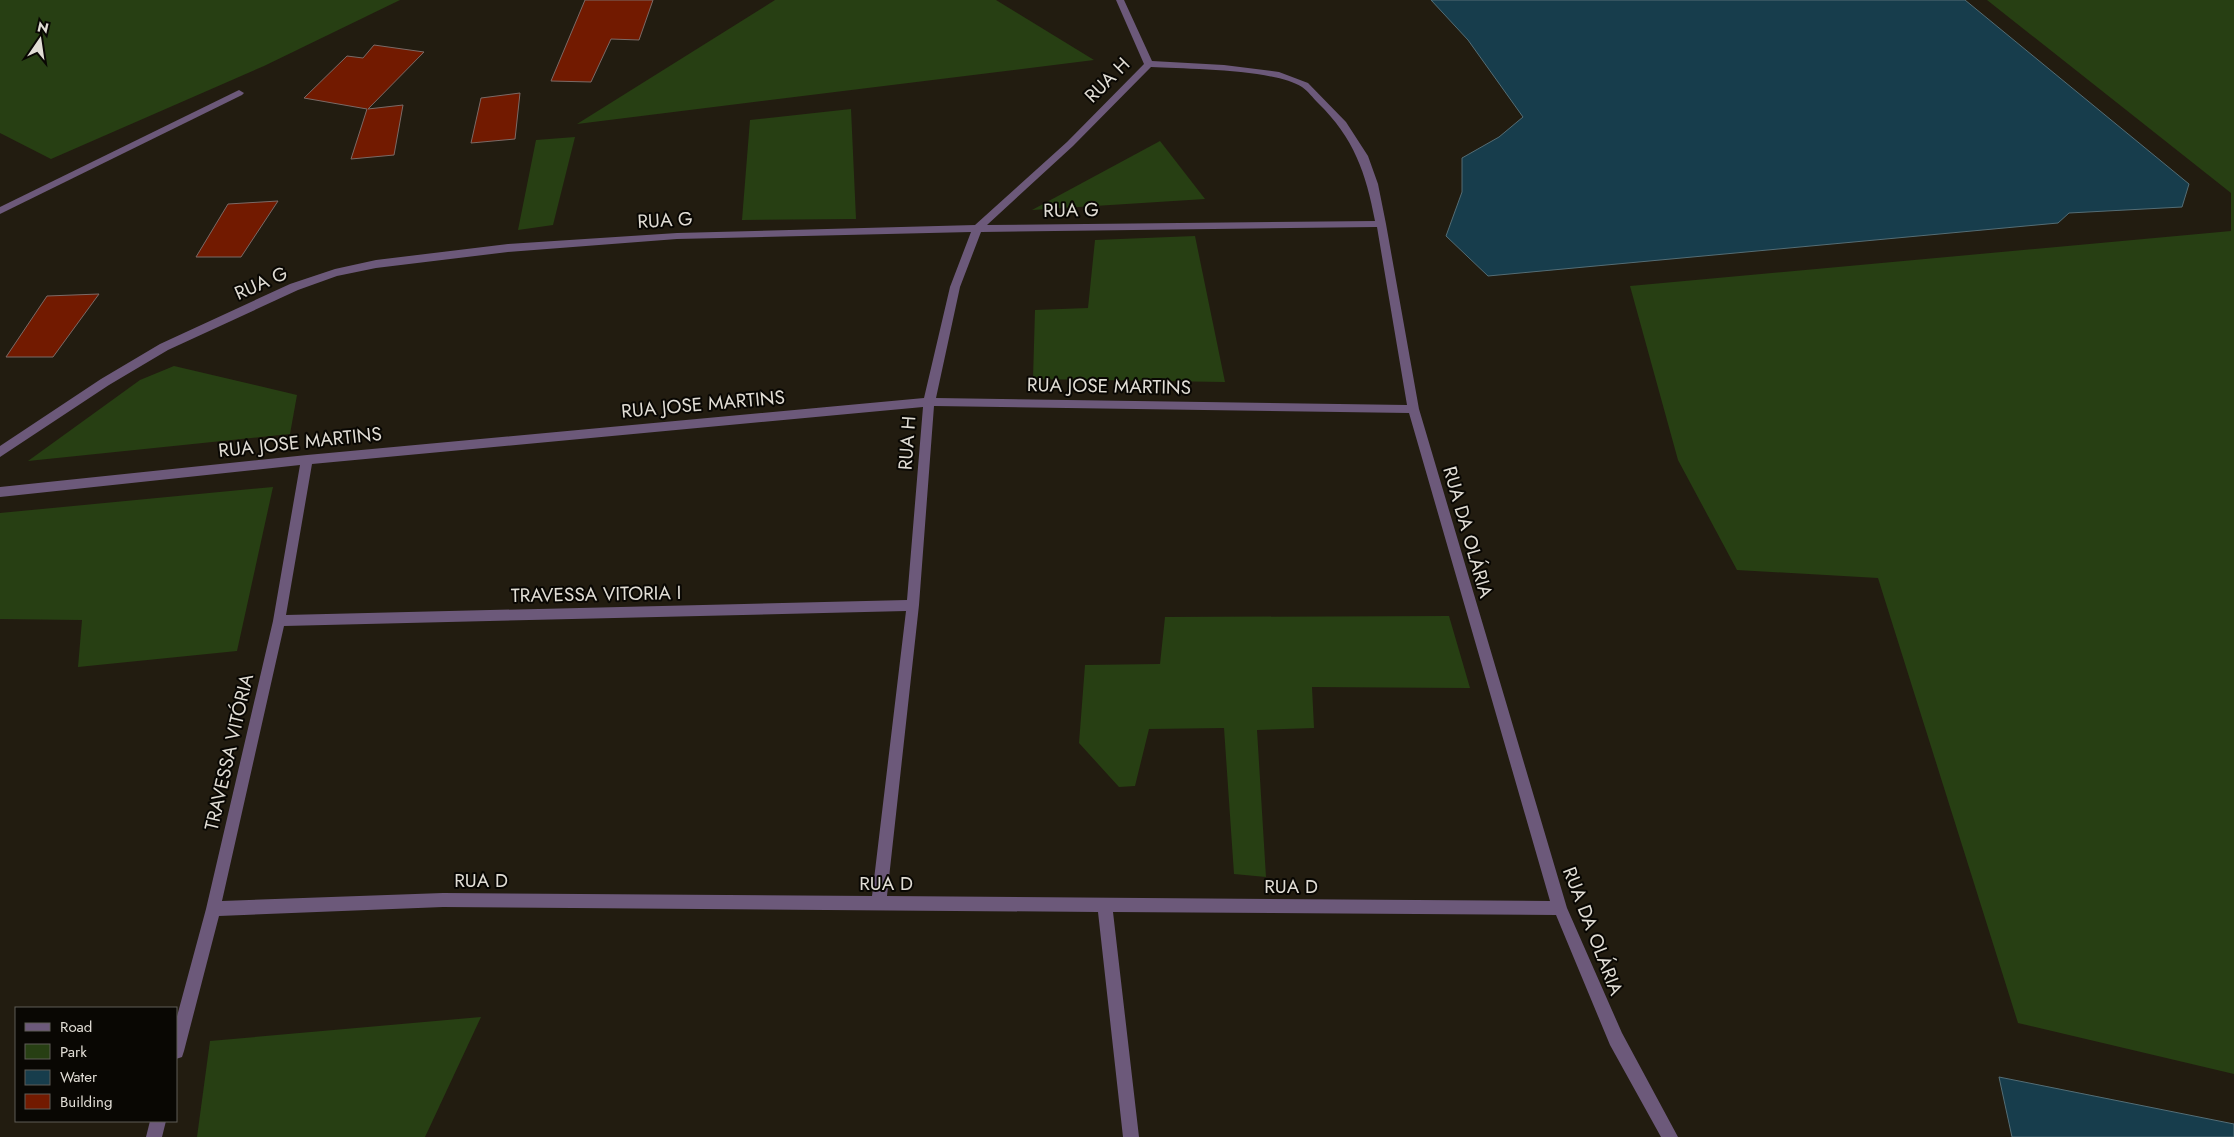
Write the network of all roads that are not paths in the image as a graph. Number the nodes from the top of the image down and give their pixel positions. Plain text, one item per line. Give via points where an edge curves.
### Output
1 (1120, 0) edge
2 (1150, 64) junction
3 (239, 93) dead end
4 (0, 211) edge
5 (1381, 224) junction
6 (977, 229) junction
7 (929, 402) junction
8 (1413, 409) junction
9 (0, 452) edge
10 (308, 460) junction
11 (0, 492) edge
12 (913, 605) junction
13 (280, 621) junction
14 (879, 903) junction
15 (1105, 905) junction
16 (1560, 908) junction
17 (213, 909) junction
18 (178, 1043) edge
19 (158, 1122) edge
20 (154, 1137) edge
21 (1131, 1137) edge
22 (1670, 1137) edge

1 - 2 street
2 - 5 street, RUA DA OLÁRIA via 1254,71 1279,75 1304,85 1328,107 1363,156 1373,184
2 - 6 street, RUA H via 1070,144
3 - 4 street
5 - 6 street, RUA G
5 - 8 street, RUA DA OLÁRIA
6 - 7 street, RUA H via 955,287
6 - 9 street, RUA G via 677,236 442,255 335,273 294,287 164,347
7 - 8 street, RUA JOSE MARTINS
7 - 10 street, RUA JOSE MARTINS
7 - 12 street, RUA H
8 - 16 street, RUA DA OLÁRIA
10 - 11 street, RUA JOSE MARTINS
10 - 13 street, TRAVESSA VITÓRIA
12 - 13 street, TRAVESSA VITORIA I
12 - 14 street, RUA H
13 - 17 street, TRAVESSA VITÓRIA
14 - 15 street, RUA D
14 - 17 street, RUA D via 443,900
15 - 16 street, RUA D
15 - 21 street
16 - 22 street, RUA DA OLÁRIA via 1616,1039
17 - 18 street, TRAVESSA VITÓRIA
19 - 20 street

